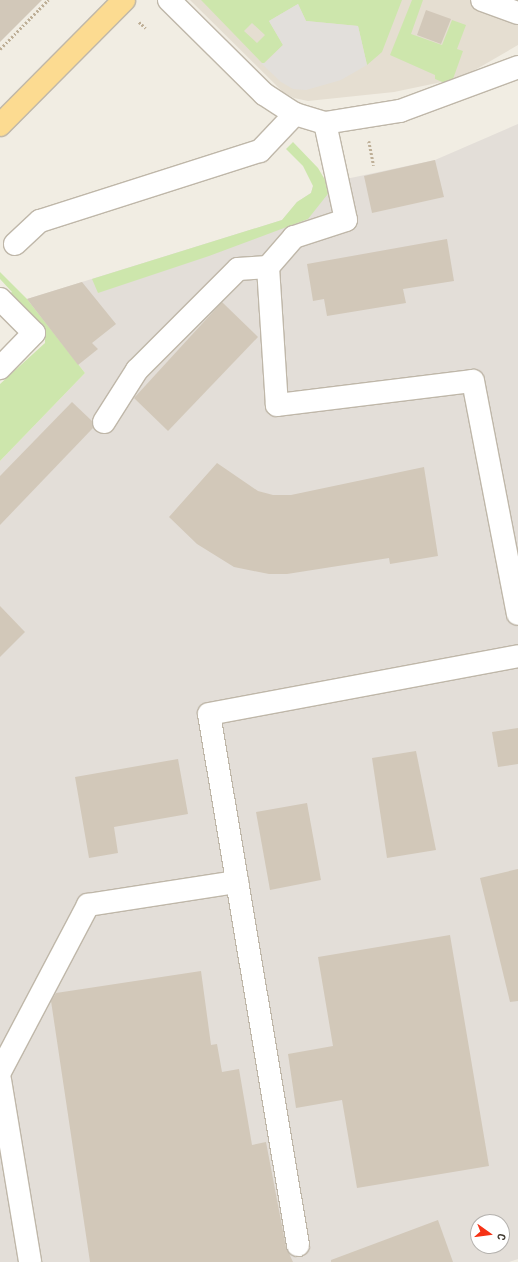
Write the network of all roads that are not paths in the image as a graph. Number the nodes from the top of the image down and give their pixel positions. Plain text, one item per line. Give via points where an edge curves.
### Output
1 (124, 0) edge
2 (169, 0) edge
3 (482, 0) edge
4 (518, 13) edge
5 (518, 67) edge
6 (295, 114) junction
7 (324, 123) junction
8 (0, 125) edge
9 (16, 244) dead end
10 (268, 267) junction
11 (0, 299) edge
12 (0, 368) edge
13 (104, 422) dead end
14 (513, 560) edge
15 (518, 614) edge
16 (518, 656) edge
17 (237, 882) junction
18 (0, 1072) edge
19 (0, 1080) edge
20 (298, 1245) dead end
21 (30, 1262) edge

1 - 8 main road
2 - 6 street via 264,94
3 - 4 street
5 - 7 street via 400,111
6 - 7 street
6 - 9 street via 260,152 40,220
7 - 10 street via 346,220 294,237
10 - 13 street via 238,269 136,370
10 - 14 street via 277,405 472,381
11 - 12 street via 34,334
14 - 15 street
16 - 17 street via 209,714
17 - 18 street via 88,905
17 - 20 street
19 - 21 street

